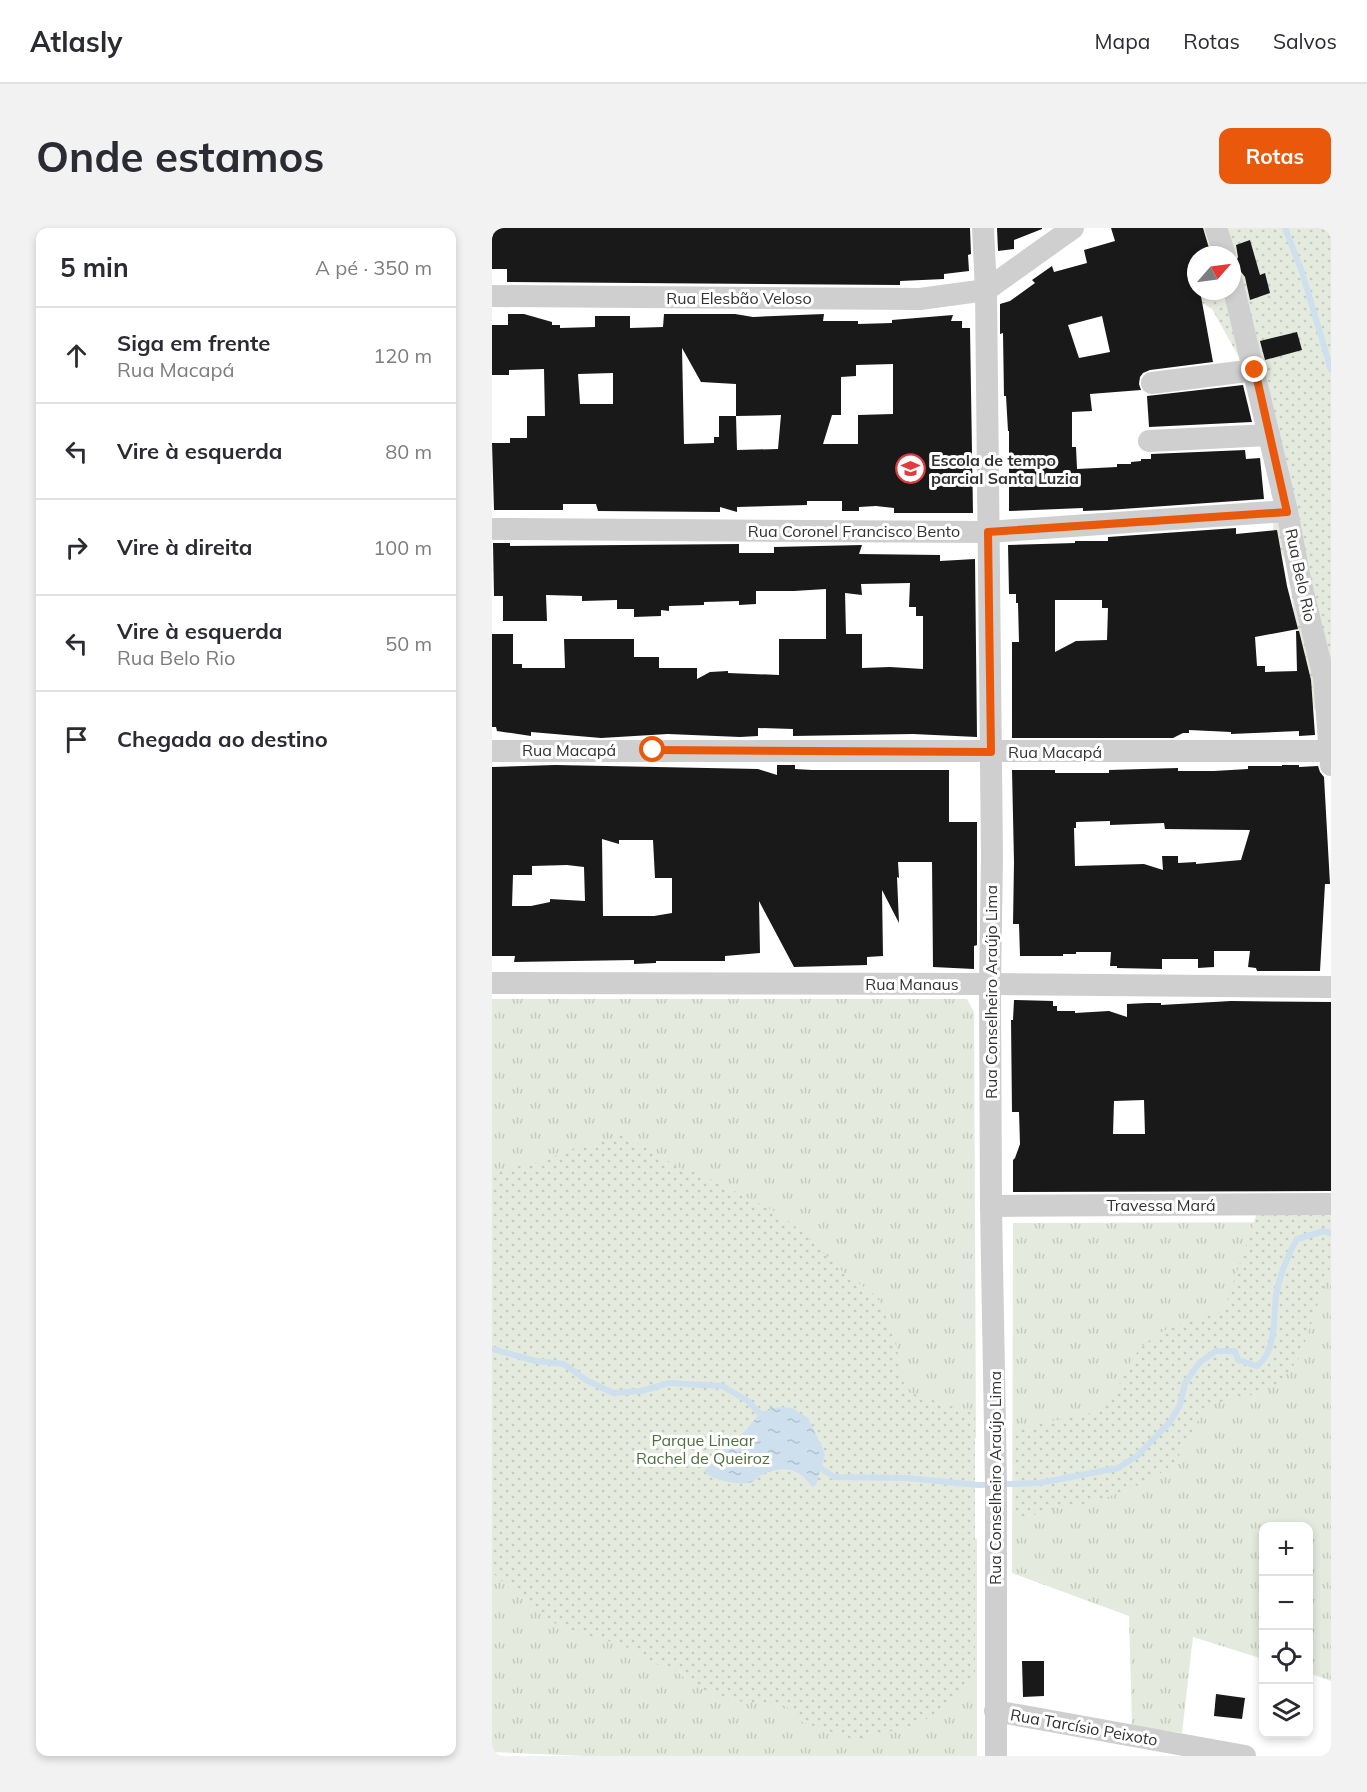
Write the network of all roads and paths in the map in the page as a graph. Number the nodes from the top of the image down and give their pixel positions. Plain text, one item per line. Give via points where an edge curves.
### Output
1 (983, 228) edge
2 (1072, 228) edge
3 (1216, 228) edge
4 (1222, 246) edge
5 (986, 290) junction
6 (492, 296) edge
7 (1237, 300) edge
8 (1255, 370) junction
9 (1152, 383) dead end
10 (1269, 435) junction
11 (1149, 441) dead end
12 (1287, 512) junction
13 (492, 529) edge
14 (988, 532) junction
15 (492, 751) edge
16 (991, 752) junction
17 (1330, 759) edge
18 (492, 983) edge
19 (990, 984) junction
20 (1331, 987) edge
21 (1331, 1204) edge
22 (991, 1206) junction
23 (995, 1711) junction
24 (996, 1756) edge
25 (1245, 1756) edge

1 - 5 street, Rua Conselheiro Araújo Lima
2 - 5 street
3 - 4 street
5 - 6 street, Rua Elesbão Veloso via 920,299
5 - 14 street, Rua Conselheiro Araújo Lima
7 - 8 street, Rua Belo Rio
8 - 9 street
8 - 10 street, Rua Belo Rio
10 - 11 street
10 - 12 street, Rua Belo Rio
12 - 14 street, Rua Coronel Francisco Bento
12 - 17 street, Rua Belo Rio via 1324,678
13 - 14 street, Rua Coronel Francisco Bento
14 - 16 street, Rua Conselheiro Araújo Lima
15 - 16 street, Rua Macapá
16 - 17 street, Rua Macapá
16 - 19 street, Rua Conselheiro Araújo Lima
18 - 19 street, Rua Manaus
19 - 20 street, Rua Manaus
19 - 22 street, Rua Conselheiro Araújo Lima
21 - 22 street, Travessa Mará
22 - 23 street, Rua Conselheiro Araújo Lima
23 - 24 street, Rua Conselheiro Araújo Lima
23 - 25 street, Rua Tarcísio Peixoto

